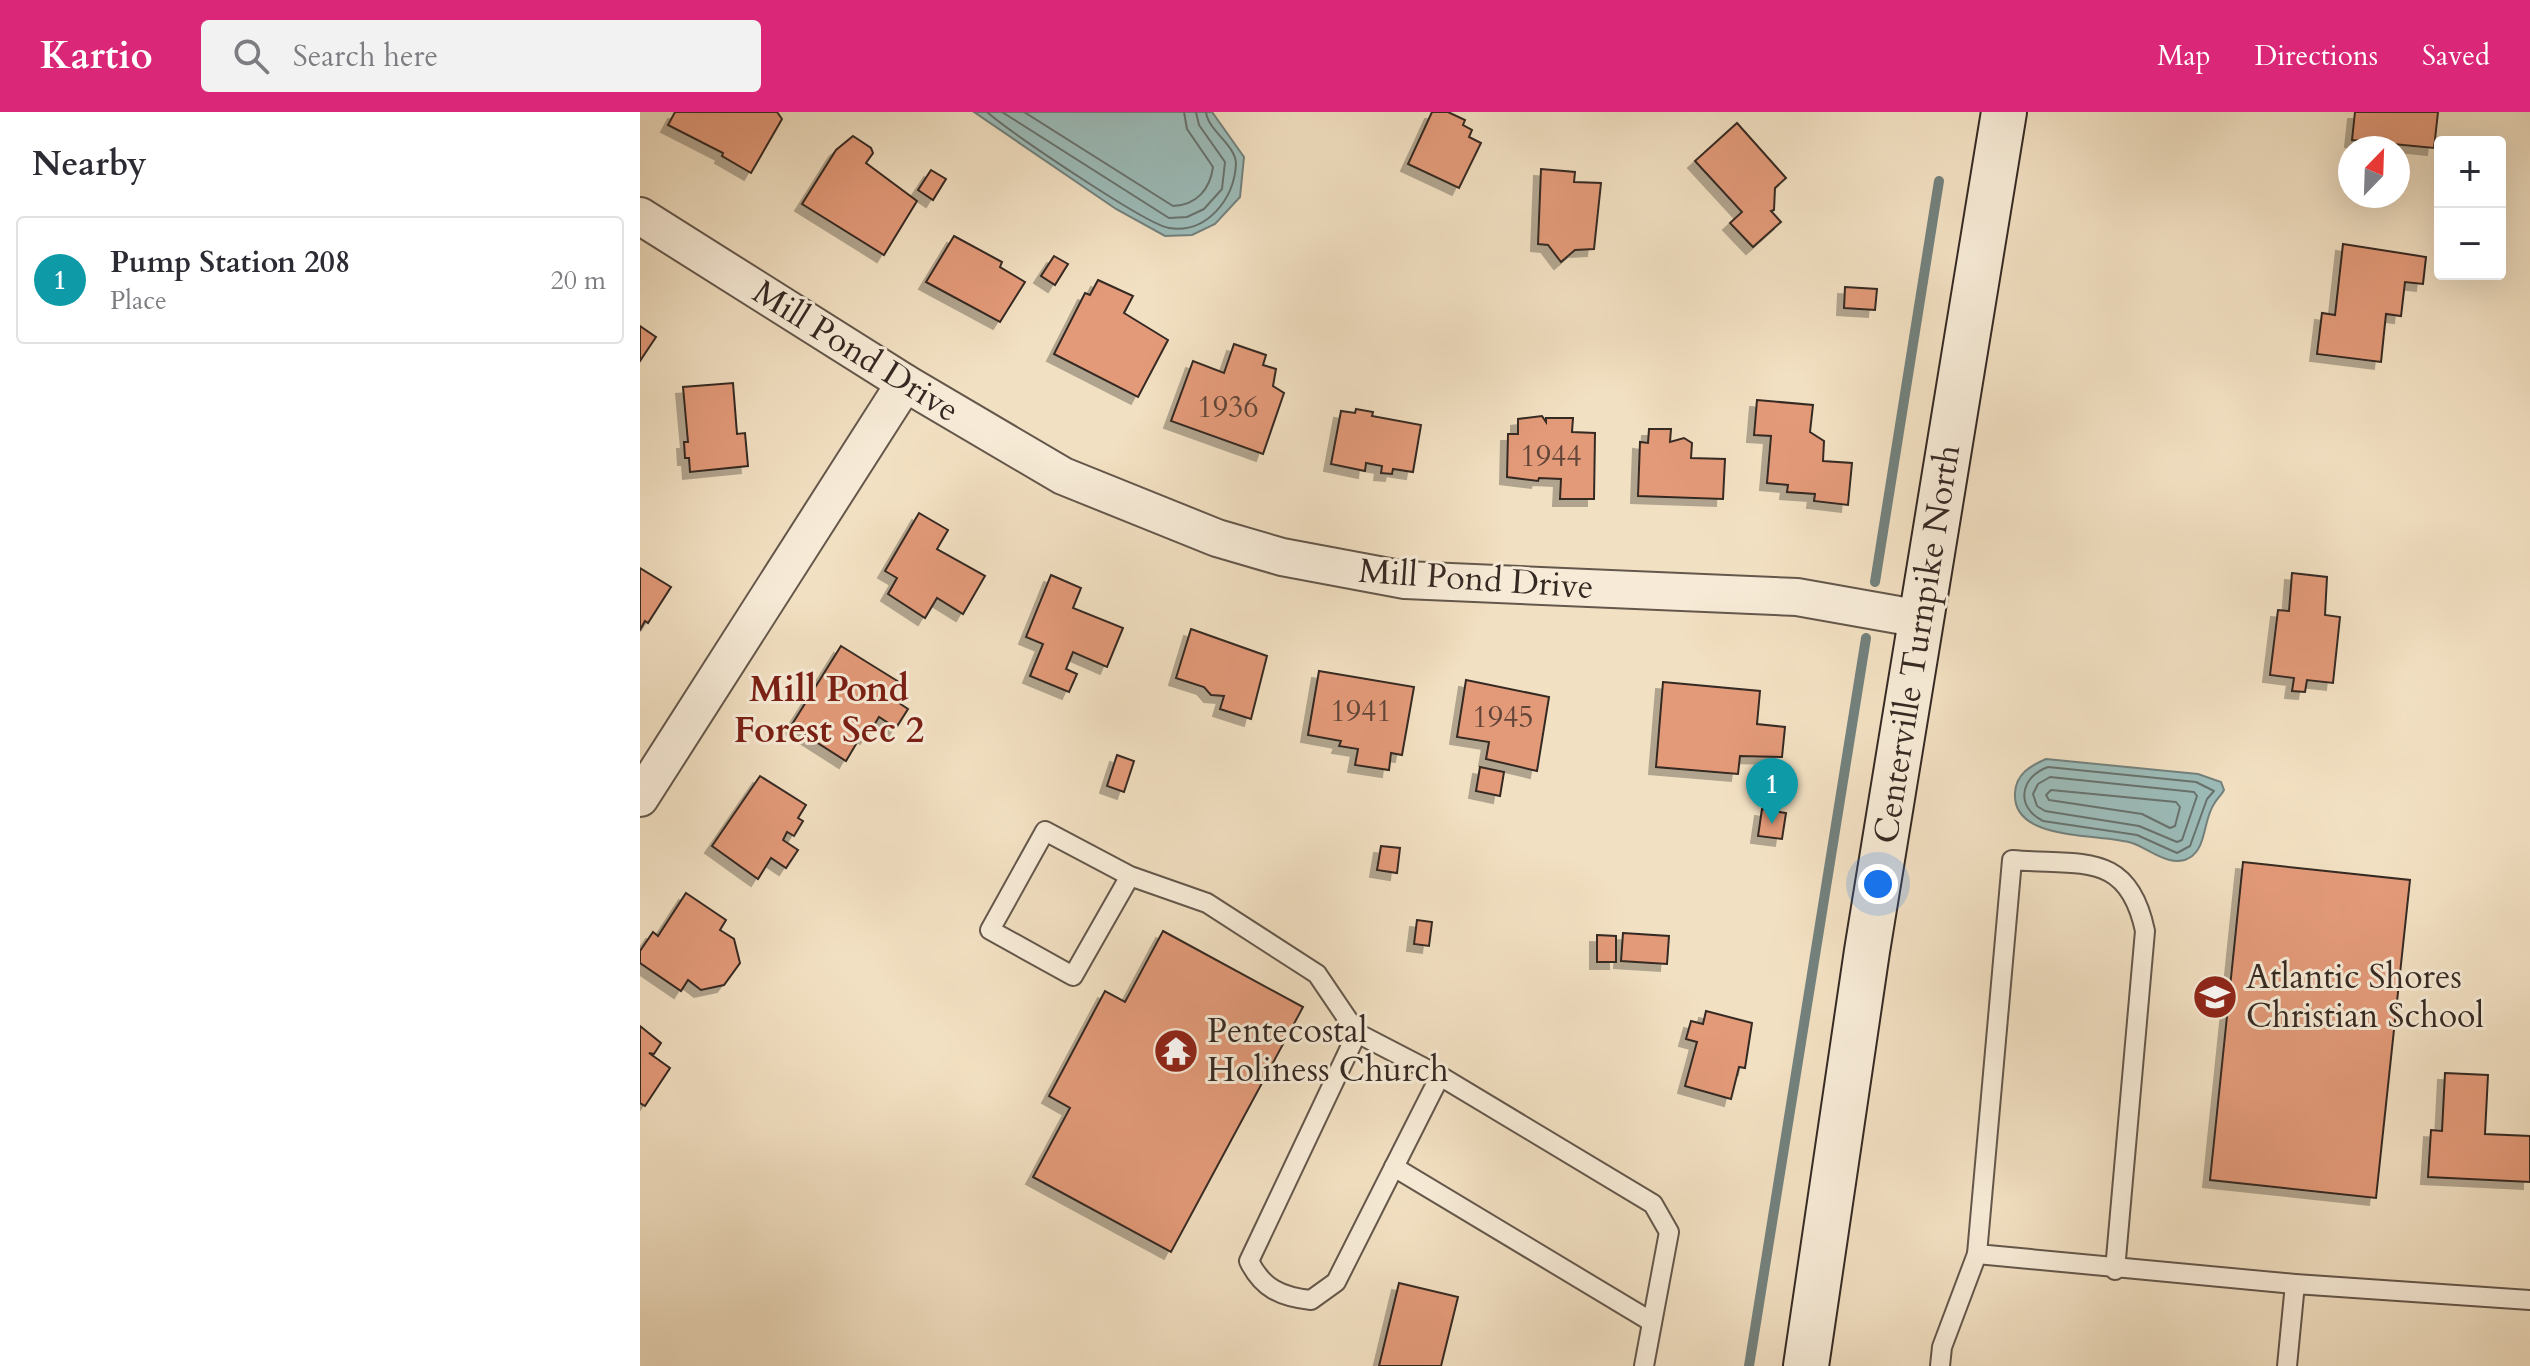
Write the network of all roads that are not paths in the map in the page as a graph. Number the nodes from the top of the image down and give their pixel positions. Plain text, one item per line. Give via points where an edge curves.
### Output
1 (2004, 112) edge
2 (640, 216) edge
3 (905, 383) junction
4 (1921, 619) junction
5 (642, 791) edge
6 (1130, 876) junction
7 (1357, 1033) junction
8 (1440, 1076) junction
9 (1394, 1167) junction
10 (1977, 1254) junction
11 (2115, 1270) junction
12 (2295, 1284) junction
13 (2530, 1300) edge
14 (1652, 1322) junction
15 (1644, 1366) edge
16 (1806, 1366) edge
17 (1940, 1366) edge
18 (2287, 1366) edge

1 - 4 main road, Centerville Turnpike North
2 - 3 street, Mill Pond Drive
3 - 4 street, Mill Pond Drive via 1063,476 1191,529 1282,557 1405,580 1797,597
3 - 5 street
4 - 16 main road, Centerville Turnpike North
6 - 6 lane via 1073,976 990,930 1045,831
6 - 7 lane via 1207,903 1317,974
7 - 8 lane
7 - 9 lane via 1249,1261 1259,1282 1287,1298 1311,1300 1336,1282
8 - 9 lane
8 - 14 lane via 1653,1204 1669,1232
9 - 14 lane
10 - 11 lane
10 - 11 lane via 2012,860 2111,869 2131,887 2145,931
10 - 17 lane via 1942,1347
11 - 12 lane
12 - 13 lane
12 - 18 lane
14 - 15 lane

